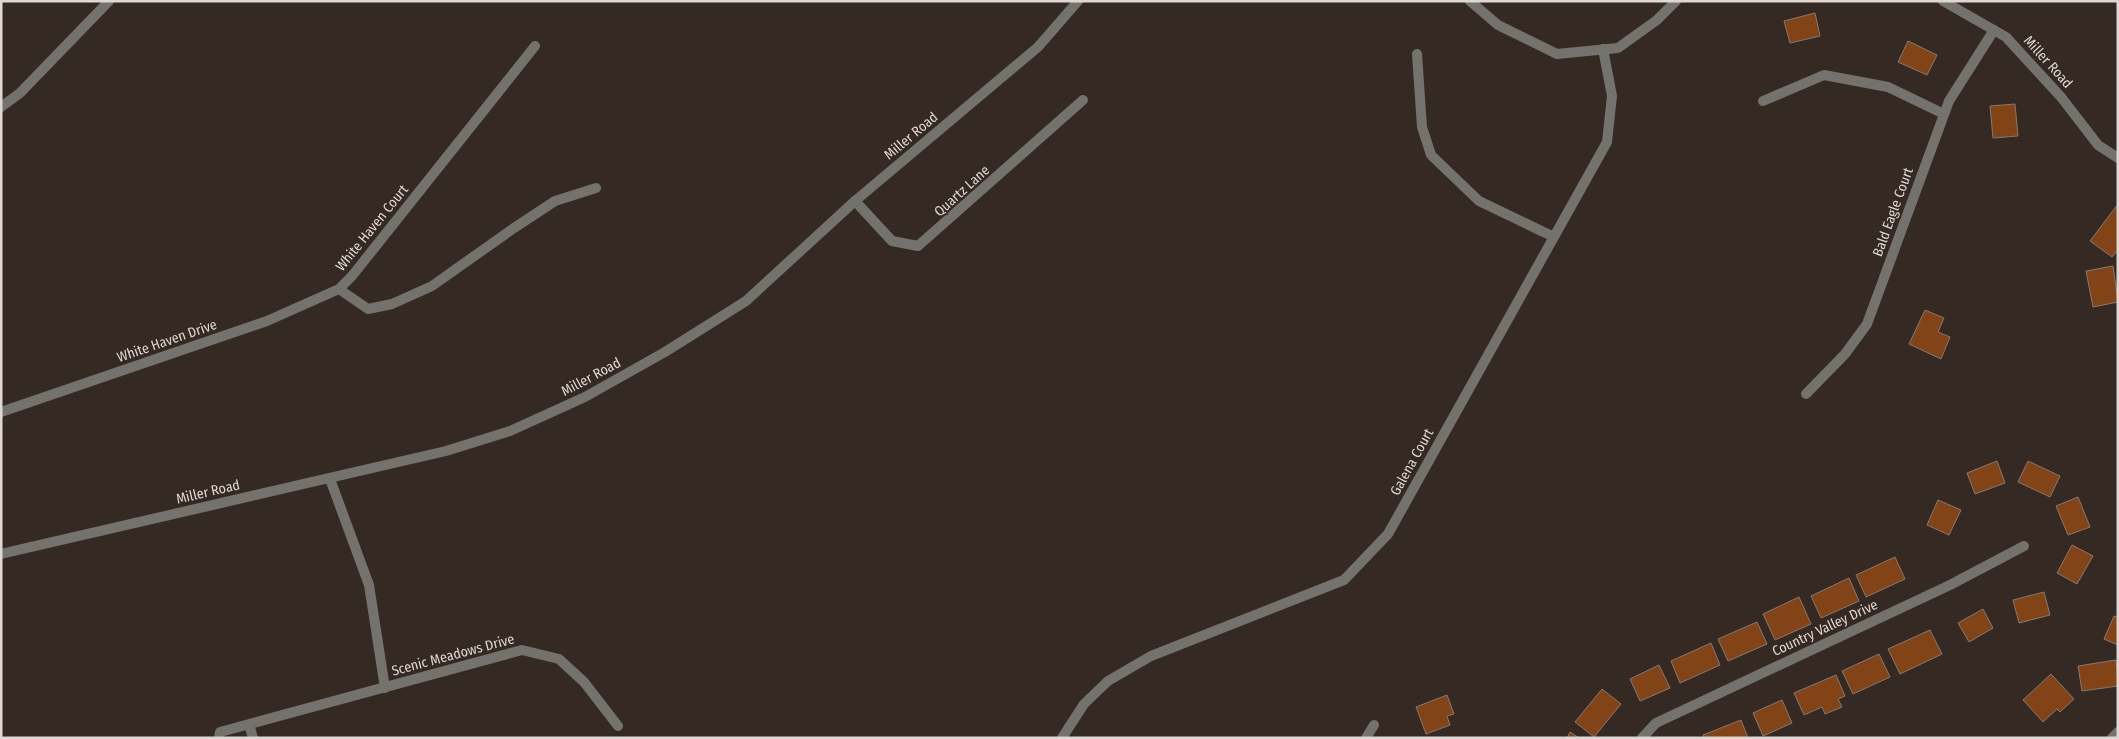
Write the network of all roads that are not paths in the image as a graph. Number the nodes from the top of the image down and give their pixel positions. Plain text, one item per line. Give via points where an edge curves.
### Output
1 (109, 1) edge
2 (1078, 1) edge
3 (1470, 1) edge
4 (1676, 1) edge
5 (1943, 1) edge
6 (1994, 30) junction
7 (535, 46) dead end
8 (1603, 49) junction
9 (1417, 54) dead end
10 (1083, 100) dead end
11 (1762, 101) dead end
12 (1, 107) edge
13 (1944, 114) junction
14 (2118, 158) edge
15 (596, 188) dead end
16 (855, 201) junction
17 (1554, 237) junction
18 (339, 289) junction
19 (1806, 394) dead end
20 (1, 412) edge
21 (330, 479) junction
22 (2024, 546) dead end
23 (1, 554) edge
24 (385, 688) junction
25 (249, 724) junction
26 (1374, 725) dead end
27 (618, 726) dead end
28 (2118, 732) edge
29 (219, 738) edge
30 (253, 738) edge
31 (1062, 738) edge
32 (1366, 738) edge
33 (1642, 738) edge
34 (2112, 738) edge

1 - 12 street via 20,93
2 - 16 street, Miller Road via 1038,47
3 - 8 street via 1498,25 1557,54
4 - 8 street via 1657,20 1618,48
5 - 6 street, Miller Road
6 - 13 street, Bald Eagle Court
6 - 14 street, Miller Road via 2006,37 2061,97 2098,145
7 - 18 street, White Haven Court
8 - 17 street, Galena Court via 1612,96 1607,142
9 - 17 street via 1422,127 1431,155 1479,201
10 - 16 street, Quartz Lane via 918,246 892,241
11 - 13 street via 1824,75 1888,86
13 - 19 street, Bald Eagle Court via 1867,324 1845,354
15 - 18 street, White Haven Court via 555,201 432,286 392,304 368,309
16 - 21 street, Miller Road via 746,301 585,397 510,432
17 - 31 street, Galena Court via 1388,534 1344,580 1151,656 1108,681 1084,704
18 - 20 street, White Haven Drive via 267,321
21 - 23 street, Miller Road
21 - 24 street, Scenic Meadows Drive via 369,585
22 - 33 street, Country Valley Drive via 1656,723
24 - 25 street, Scenic Meadows Drive
24 - 27 street, Scenic Meadows Drive via 522,650 559,659 584,682
25 - 29 street, Scenic Meadows Drive via 220,732
25 - 30 street
26 - 32 street
28 - 34 street

